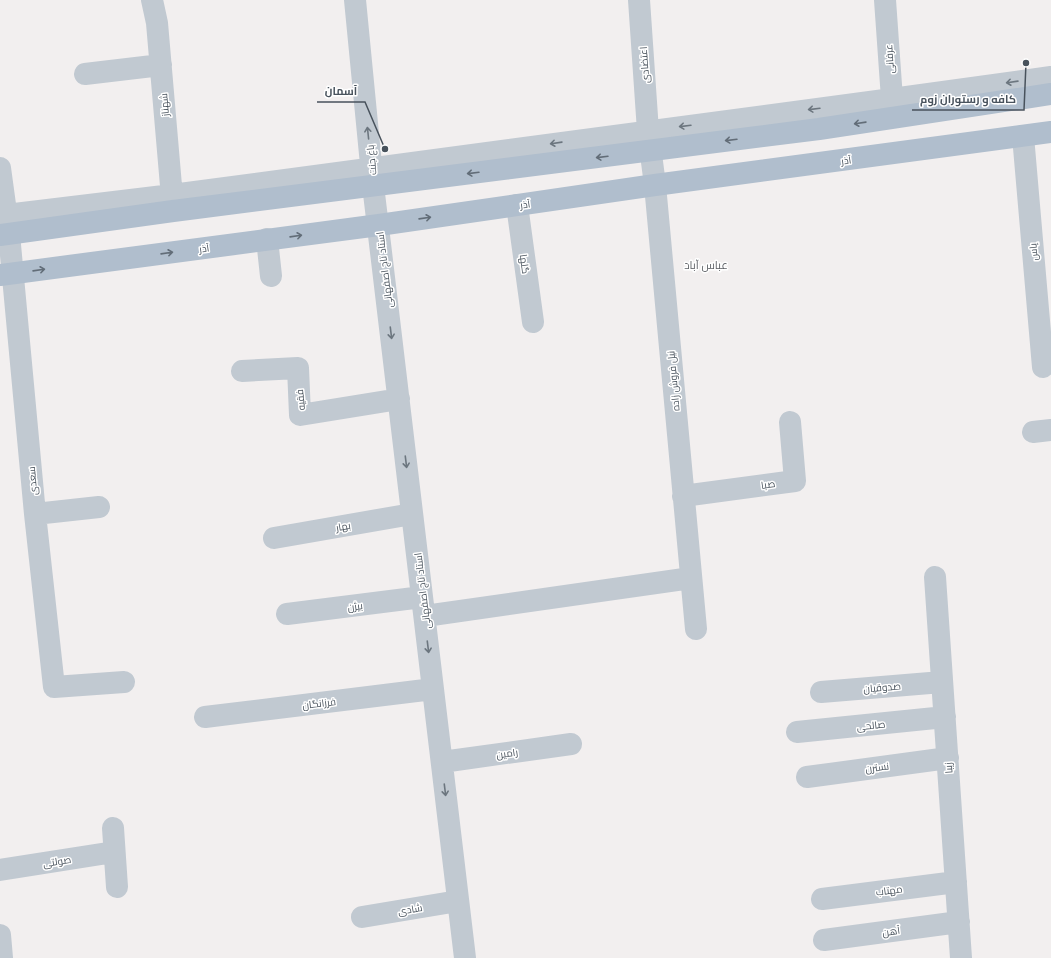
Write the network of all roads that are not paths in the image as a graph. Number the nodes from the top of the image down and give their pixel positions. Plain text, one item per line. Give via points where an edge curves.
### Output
1 (152, 0) edge
2 (355, 0) edge
3 (639, 0) edge
4 (885, 0) edge
5 (161, 64) junction
6 (85, 74) dead end
7 (1051, 77) edge
8 (1051, 94) edge
9 (893, 109) junction
10 (1051, 132) edge
11 (1022, 136) junction
12 (650, 141) junction
13 (0, 168) edge
14 (372, 177) junction
15 (655, 185) junction
16 (173, 203) junction
17 (517, 205) junction
18 (379, 225) junction
19 (5, 228) edge
20 (267, 240) junction
21 (6, 275) edge
22 (271, 276) dead end
23 (533, 322) dead end
24 (1043, 367) dead end
25 (242, 371) dead end
26 (399, 399) junction
27 (790, 422) dead end
28 (683, 496) junction
29 (99, 507) dead end
30 (35, 514) junction
31 (412, 514) junction
32 (274, 538) dead end
33 (935, 577) dead end
34 (691, 578) junction
35 (424, 607) junction
36 (287, 614) dead end
37 (696, 629) dead end
38 (124, 682) dead end
39 (942, 682) junction
40 (433, 689) junction
41 (821, 692) dead end
42 (945, 717) junction
43 (205, 718) dead end
44 (797, 732) dead end
45 (571, 744) dead end
46 (948, 758) junction
47 (442, 762) junction
48 (807, 777) dead end
49 (113, 828) dead end
50 (114, 852) junction
51 (0, 870) edge
52 (956, 882) junction
53 (117, 887) dead end
54 (822, 899) dead end
55 (458, 901) junction
56 (362, 917) dead end
57 (959, 922) junction
58 (0, 935) edge
59 (824, 940) dead end
60 (2, 958) edge
61 (465, 958) edge
62 (961, 958) edge

1 - 5 street, شهناز
14 -> 2 street, باغ جنت
3 - 12 street, اعتضادی
4 - 9 street, عرفانی
5 - 6 street
5 - 16 street, شهناز
7 -> 9 street
8 - 9 main road
9 -> 12 main road
10 - 11 main road, آذر
11 - 15 main road, آذر
11 - 24 street, یاس
12 -> 14 main road
12 - 15 street, اعتضادی
13 - 19 street, سعدی
14 - 16 main road
14 - 18 street, باغ جنت
15 - 17 main road, آذر
15 - 28 street, نیل فروش زاده
16 - 19 main road
18 -> 17 main road, آذر
17 - 23 street, گلها
20 -> 18 main road, آذر
18 -> 26 street, استاد تاج اصفهانی
19 - 21 street, سعدی
21 -> 20 main road, آذر
20 - 22 street
21 - 30 street, سعدی
25 - 26 street, فقیه via 298,368 300,415
26 -> 31 street, استاد تاج اصفهانی
27 - 28 street, صبا via 795,481
28 - 34 street, نیل فروش زاده
29 - 30 street
30 - 38 street, سعدی via 54,687
31 - 32 street, بهار
31 - 35 street, استاد تاج اصفهانی
33 - 39 street, زیبا
34 - 35 street
34 - 37 street, نیل فروش زاده
35 - 36 street, بیژن
35 -> 40 street, استاد تاج اصفهانی
39 - 41 street, صدوقیان
39 - 42 street, زیبا
40 - 43 street, فرزانگان
40 - 47 street, استاد تاج اصفهانی
42 - 44 street, صالحی
42 - 46 street, زیبا
45 - 47 street, رامین
46 - 48 street, نسترن
46 - 52 street, زیبا
47 -> 55 street, استاد تاج اصفهانی
49 - 50 street
50 - 51 street, صولتی
50 - 53 street
52 - 54 street, مهتاب
52 - 57 street, زیبا
55 - 56 street, شادی
55 - 61 street, استاد تاج اصفهانی
57 - 59 street, آهن
57 - 62 street, زیبا
58 - 60 street

